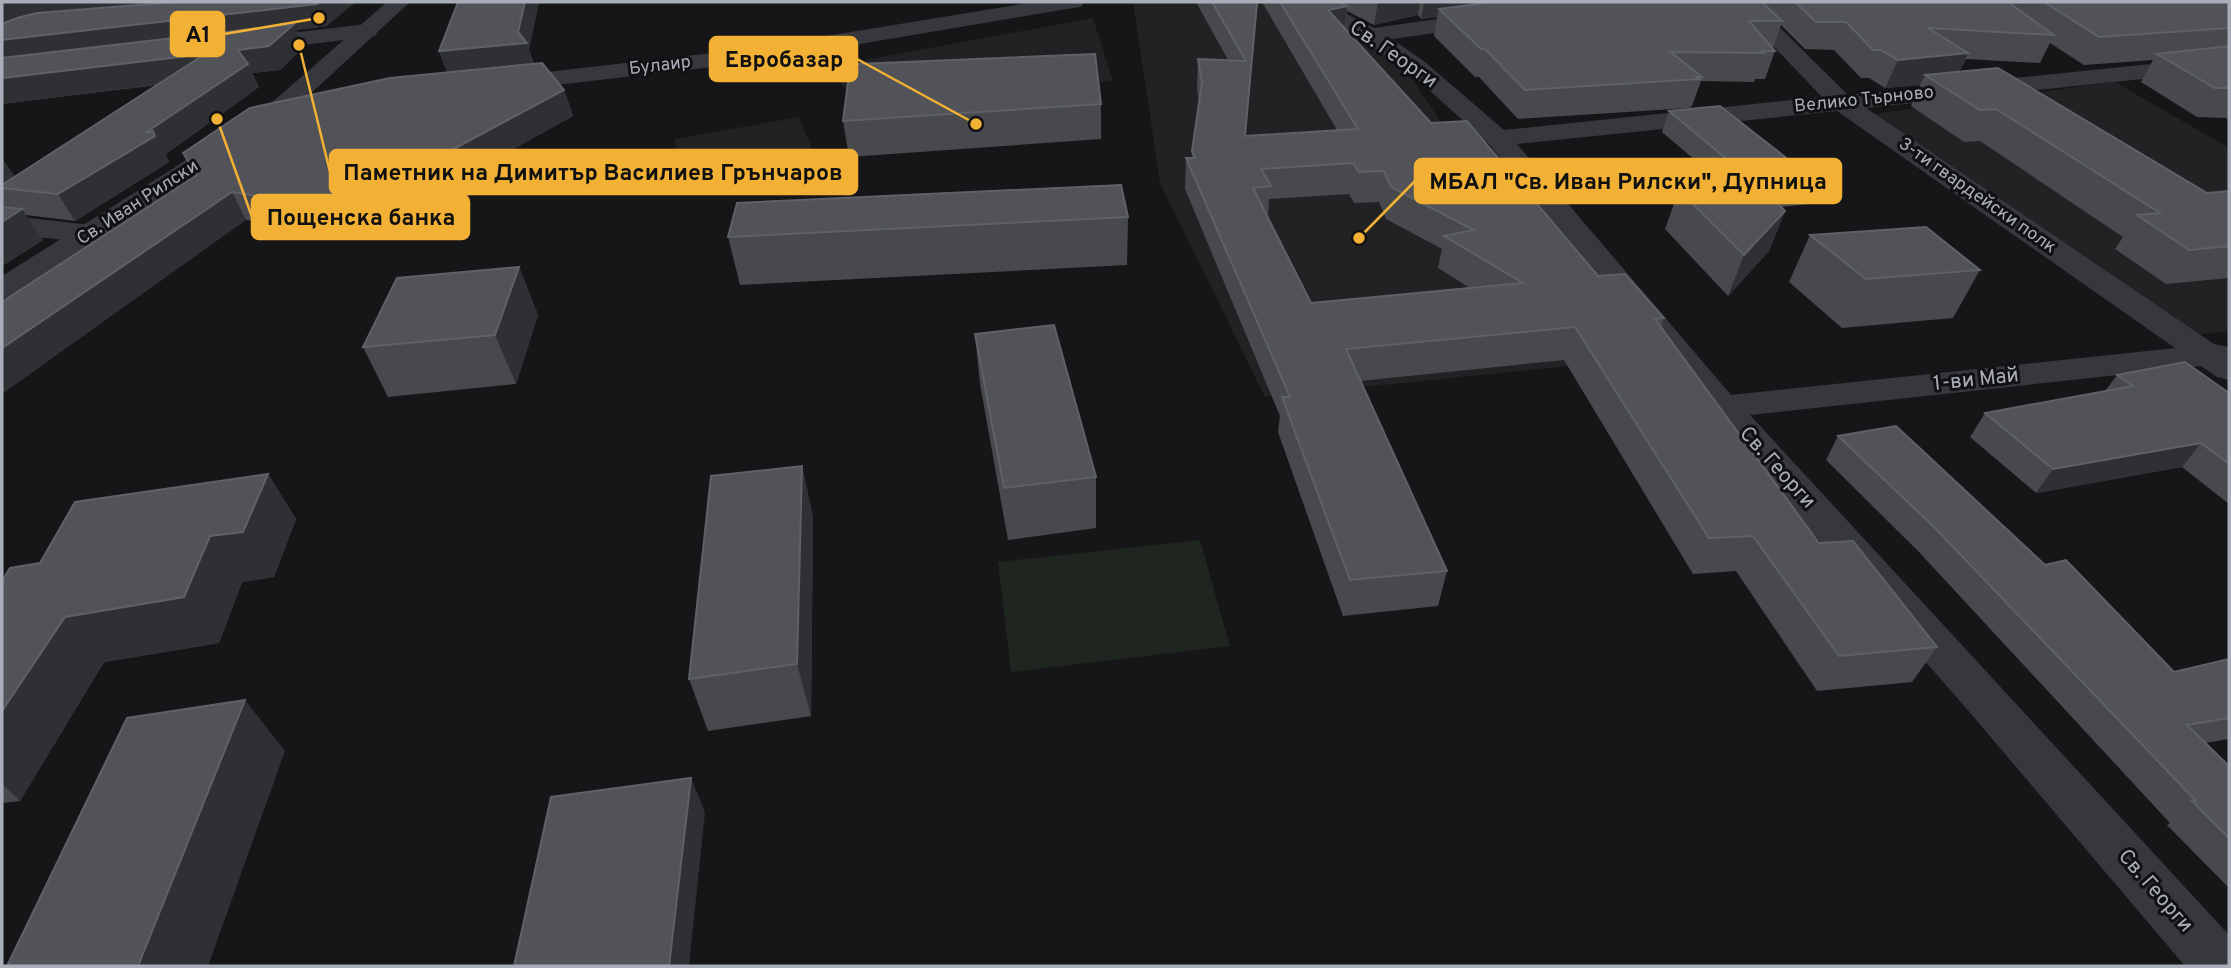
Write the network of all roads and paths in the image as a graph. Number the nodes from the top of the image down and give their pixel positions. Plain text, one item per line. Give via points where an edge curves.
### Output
1 (399, 2) edge
2 (1073, 2) edge
3 (1308, 2) edge
4 (1742, 2) edge
5 (1503, 17) edge
6 (367, 32) junction
7 (1371, 35) junction
8 (218, 49) edge
9 (2058, 62) dead end
10 (2229, 62) edge
11 (2079, 78) junction
12 (475, 86) edge
13 (324, 100) edge
14 (1842, 102) junction
15 (285, 104) junction
16 (1498, 138) junction
17 (2, 224) edge
18 (91, 234) junction
19 (2, 290) edge
20 (2222, 359) edge
21 (1722, 407) junction
22 (2221, 966) edge

1 - 6 street, Св. Иван Рилски
2 - 12 street, Булаир via 747,56
3 - 7 street, Св. Георги
4 - 14 street, 3-ти гвардейски полк
5 - 7 street
6 - 8 street
6 - 15 street, Св. Иван Рилски
7 - 16 street, Св. Георги
9 - 11 street
10 - 11 street, Велико Търново
11 - 14 street, Велико Търново
13 - 15 street
14 - 16 street, Велико Търново
14 - 20 street, 3-ти гвардейски полк
15 - 18 street, Св. Иван Рилски
16 - 21 street, Св. Георги
17 - 18 street
18 - 19 street, Св. Иван Рилски
20 - 21 street, 1-ви Май
21 - 22 street, Св. Георги

